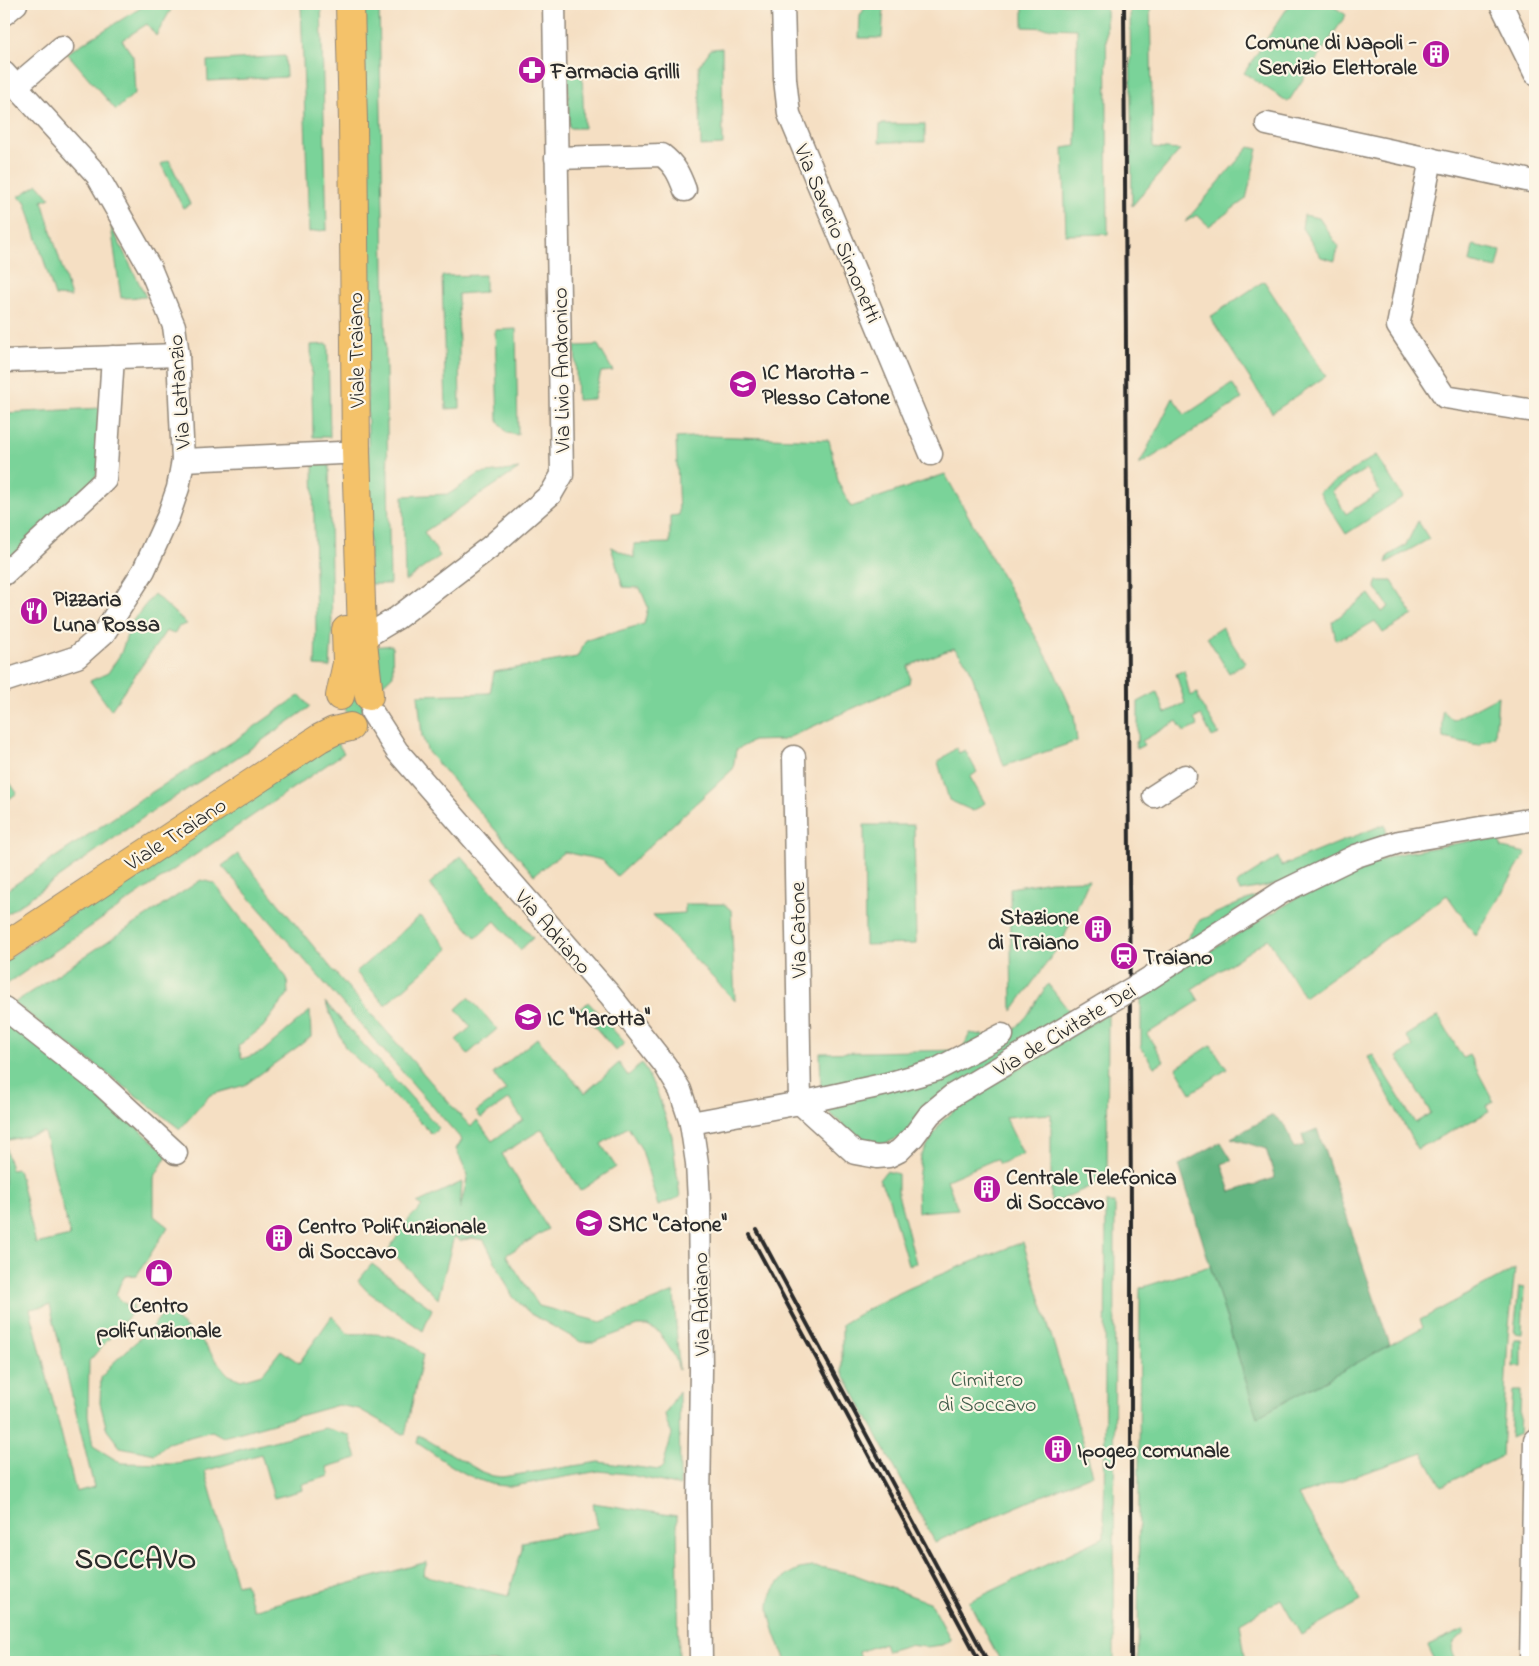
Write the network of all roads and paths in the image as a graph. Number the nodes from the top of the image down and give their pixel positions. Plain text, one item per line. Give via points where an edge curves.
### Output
1 (16, 4) edge
2 (332, 4) edge
3 (350, 4) edge
4 (554, 4) edge
5 (783, 4) edge
6 (1501, 4) edge
7 (4, 14) edge
8 (62, 47) dead end
9 (1535, 73) edge
10 (10, 80) edge
11 (1268, 124) dead end
12 (556, 158) junction
13 (1431, 160) junction
14 (1535, 182) edge
15 (685, 190) dead end
16 (178, 355) junction
17 (113, 357) junction
18 (4, 361) edge
19 (1535, 411) edge
20 (349, 452) junction
21 (931, 454) dead end
22 (183, 460) junction
23 (4, 574) edge
24 (362, 639) junction
25 (4, 680) edge
26 (338, 698) junction
27 (362, 716) junction
28 (794, 757) dead end
29 (1185, 776) dead end
30 (1154, 796) dead end
31 (1535, 819) edge
32 (4, 926) edge
33 (4, 947) edge
34 (4, 1008) edge
35 (1002, 1035) dead end
36 (800, 1103) junction
37 (691, 1123) junction
38 (176, 1153) dead end
39 (1535, 1440) edge
40 (700, 1662) edge
41 (1531, 1662) edge

1 - 7 street
2 - 20 main road, Viale Traiano
3 - 20 main road, Viale Traiano via 353,122
4 - 12 street, Via Livio Andronico
5 - 21 street, Via Saverio Simonetti via 789,114
6 - 9 street
8 - 10 street
10 - 16 street, Via Lattanzio via 97,175 150,268 174,326
11 - 13 street
12 - 15 street via 662,154 672,162
12 - 24 street, Via Livio Andronico via 562,475 551,494 490,547 397,618
13 - 14 street
13 - 19 street via 1398,326 1445,397
16 - 17 street
16 - 22 street, Via Lattanzio
17 - 18 street
17 - 23 street via 105,480
20 - 22 street
20 - 24 main road, Viale Traiano
20 - 26 main road, Viale Traiano via 346,663
22 - 25 street, Via Lattanzio via 168,517 144,570 104,633 77,657
24 - 27 main road, Viale Traiano
26 - 27 main road via 352,689 364,692
26 - 32 main road, Viale Traiano via 306,729
27 - 33 main road, Viale Traiano via 320,738
27 - 37 street, Via Adriano via 397,751 610,995 665,1065 680,1090
28 - 36 street, Via Catone
29 - 30 street
31 - 36 street, Via de Civitate Dei, bridge via 1399,842 1356,856 1282,892 1145,981 953,1095 930,1114 899,1151 889,1156 856,1153
34 - 38 street via 102,1084
35 - 36 street via 936,1070
36 - 37 street
37 - 40 street, Via Adriano via 699,1201
39 - 41 street

